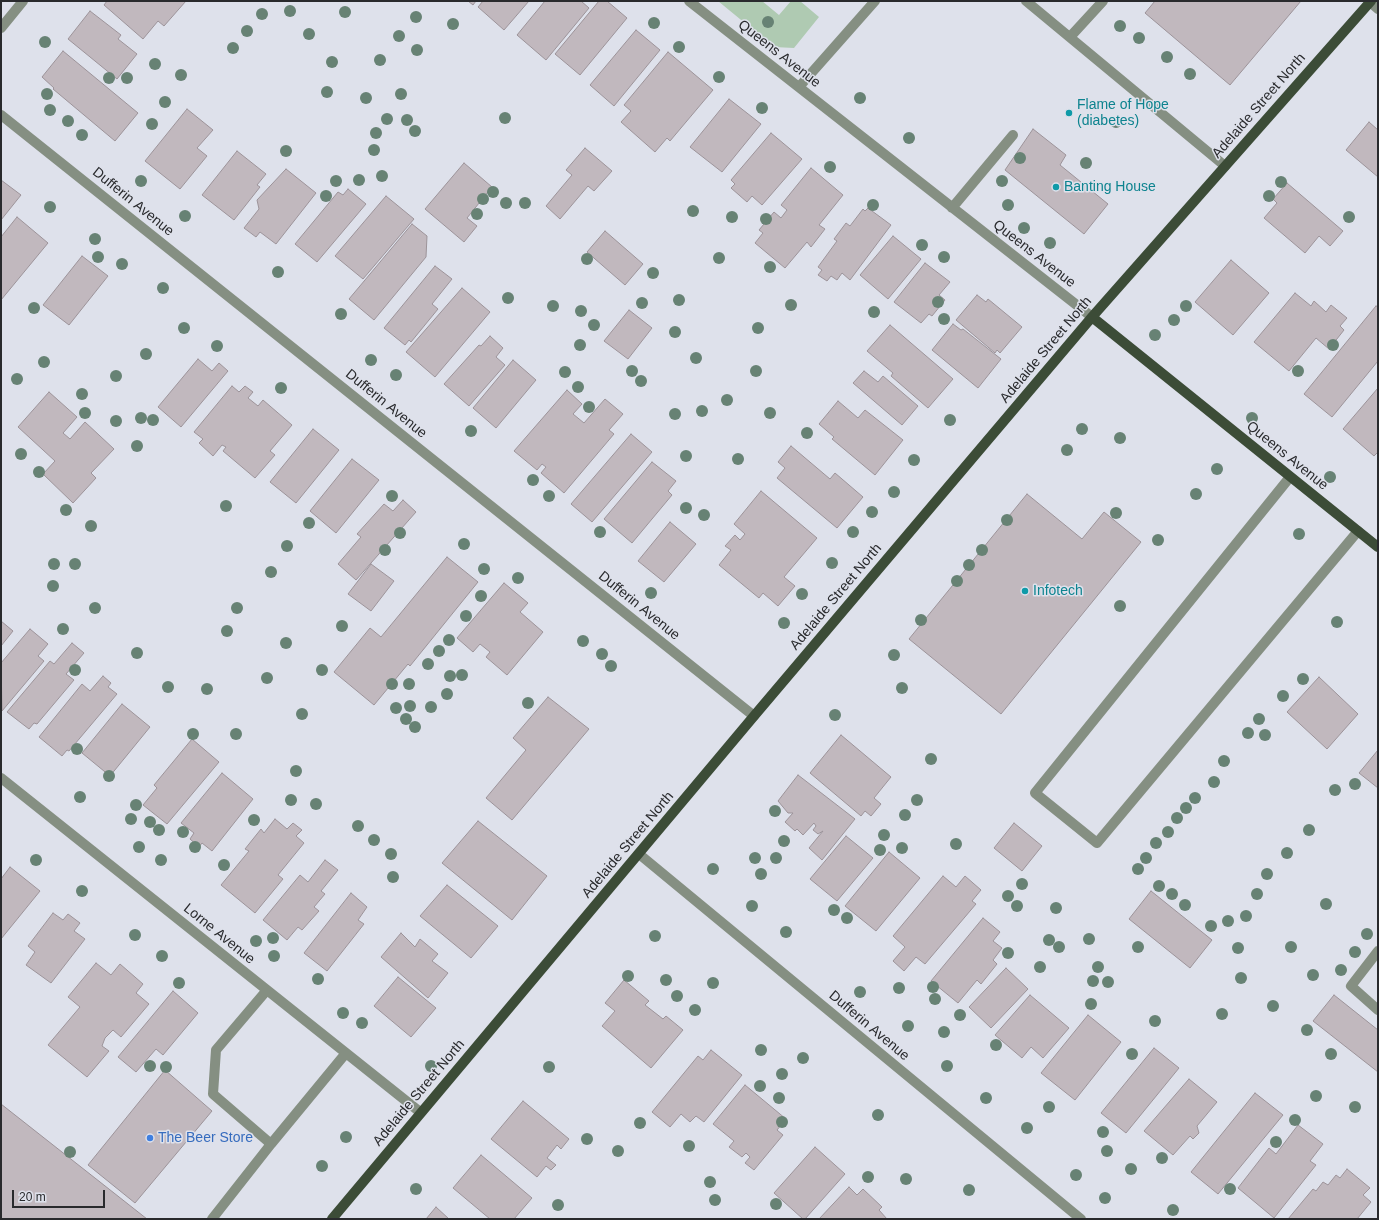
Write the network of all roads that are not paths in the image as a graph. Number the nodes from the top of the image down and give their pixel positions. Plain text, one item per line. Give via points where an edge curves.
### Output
1 (23, 1) edge
2 (689, 1) edge
3 (876, 1) edge
4 (1026, 1) edge
5 (1103, 1) edge
6 (1373, 4) edge
7 (1, 28) edge
8 (1070, 37) junction
9 (799, 87) junction
10 (1, 115) edge
11 (1013, 135) dead end
12 (1225, 166) junction
13 (952, 208) junction
14 (1092, 317) junction
15 (1290, 477) junction
16 (1358, 531) junction
17 (1378, 547) edge
18 (754, 716) junction
19 (1, 778) edge
20 (639, 854) junction
21 (1378, 951) edge
22 (267, 990) junction
23 (1378, 1010) edge
24 (346, 1053) junction
25 (420, 1112) junction
26 (271, 1144) junction
27 (212, 1219) edge
28 (332, 1219) edge
29 (1081, 1219) edge

1 - 7 street
2 - 9 street, Queens Avenue
3 - 9 street
4 - 8 street
5 - 8 street
6 - 12 main road, Adelaide Street North
8 - 12 street
9 - 13 street, Queens Avenue
10 - 18 street, Dufferin Avenue
11 - 13 street
12 - 14 main road, Adelaide Street North
13 - 14 street, Queens Avenue
14 - 15 main road, Queens Avenue
14 - 18 main road, Adelaide Street North
15 - 16 main road, Queens Avenue
15 - 16 street via 1035,793 1097,843
16 - 17 main road, Queens Avenue
18 - 20 main road, Adelaide Street North
19 - 22 street, Lorne Avenue
20 - 25 main road, Adelaide Street North
20 - 29 street, Dufferin Avenue
21 - 23 street via 1351,986
22 - 24 street, Lorne Avenue
22 - 26 street via 216,1050 212,1094
24 - 25 street, Lorne Avenue
24 - 26 street
25 - 28 main road, Adelaide Street North
26 - 27 street

